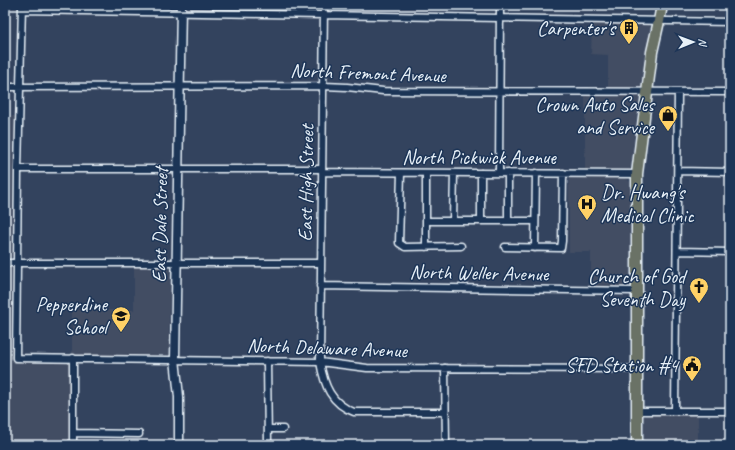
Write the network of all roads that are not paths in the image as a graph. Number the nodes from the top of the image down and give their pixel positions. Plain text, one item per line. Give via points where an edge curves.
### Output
1 (324, 5) edge
2 (500, 5) edge
3 (662, 5) edge
4 (22, 8) edge
5 (181, 9) edge
6 (324, 15) junction
7 (500, 18) junction
8 (659, 21) junction
9 (730, 22) edge
10 (20, 86) junction
11 (179, 86) junction
12 (324, 86) junction
13 (5, 87) edge
14 (500, 91) junction
15 (648, 92) junction
16 (678, 92) junction
17 (730, 92) edge
18 (18, 169) junction
19 (178, 170) junction
20 (322, 171) junction
21 (678, 171) junction
22 (730, 172) edge
23 (401, 173) junction
24 (426, 173) junction
25 (454, 173) junction
26 (481, 173) junction
27 (499, 173) junction
28 (508, 173) junction
29 (536, 173) junction
30 (563, 173) junction
31 (637, 174) junction
32 (426, 221) junction
33 (453, 221) junction
34 (481, 221) junction
35 (508, 221) junction
36 (536, 221) junction
37 (461, 246) dead end
38 (426, 247) junction
39 (505, 247) dead end
40 (535, 248) junction
41 (677, 251) junction
42 (730, 252) edge
43 (5, 262) edge
44 (176, 262) junction
45 (17, 263) junction
46 (320, 263) junction
47 (320, 286) junction
48 (636, 291) junction
49 (73, 358) junction
50 (174, 359) junction
51 (267, 361) junction
52 (320, 362) junction
53 (445, 368) junction
54 (637, 369) junction
55 (637, 411) junction
56 (675, 411) junction
57 (730, 411) edge
58 (445, 412) junction
59 (268, 429) junction
60 (283, 429) dead end
61 (73, 434) junction
62 (139, 434) dead end
63 (73, 445) edge
64 (179, 445) edge
65 (268, 445) edge
66 (446, 445) edge
67 (637, 445) edge

1 - 6 street, East High Street
2 - 7 street
3 - 8 main road
4 - 5 street
4 - 10 street
5 - 6 street
5 - 11 street, East Dale Street
6 - 7 street
6 - 12 street, East High Street
7 - 8 street
7 - 14 street
8 - 9 street
8 - 15 main road via 652,52
10 - 11 street, North Fremont Avenue
10 - 13 street, North Fremont Avenue
10 - 18 street
11 - 12 street, North Fremont Avenue
11 - 19 street, East Dale Street
12 - 14 street, North Fremont Avenue via 383,91
12 - 20 street, East High Street
14 - 15 street, North Fremont Avenue
14 - 27 street
15 - 16 street, North Fremont Avenue
15 - 31 main road
16 - 17 street, North Fremont Avenue
16 - 21 street
18 - 19 street, North Pickwick Avenue
18 - 45 street
19 - 20 street, North Pickwick Avenue
19 - 44 street, East Dale Street
20 - 23 street, North Pickwick Avenue
20 - 46 street, East High Street
21 - 22 street
21 - 41 street
23 - 24 street, North Pickwick Avenue
23 - 38 street via 399,243 405,247
24 - 25 street, North Pickwick Avenue
24 - 32 street
25 - 26 street, North Pickwick Avenue
25 - 33 street
26 - 27 street, North Pickwick Avenue
26 - 34 street
27 - 28 street, North Pickwick Avenue
28 - 29 street, North Pickwick Avenue
28 - 35 street
29 - 30 street, North Pickwick Avenue
29 - 36 street
30 - 31 street, North Pickwick Avenue
30 - 40 street via 561,248
31 - 48 main road
32 - 33 street
32 - 38 street
33 - 34 street
34 - 35 street
35 - 36 street
36 - 40 street
37 - 38 street
39 - 40 street
41 - 42 street
41 - 56 street
43 - 45 street
44 - 45 street
44 - 46 street
44 - 50 street, East Dale Street
45 - 49 street, North Delaware Avenue via 16,358
46 - 47 street, East High Street
47 - 48 street, North Weller Avenue
47 - 52 street, East High Street
48 - 54 main road
49 - 50 street, North Delaware Avenue
49 - 61 street
50 - 51 street, North Delaware Avenue
50 - 64 street, East Dale Street via 179,397
51 - 52 street, North Delaware Avenue
51 - 59 street
52 - 53 street, North Delaware Avenue via 367,368
52 - 58 street, East High Street via 329,392 345,409 369,413
53 - 54 street, North Delaware Avenue
53 - 58 street
54 - 55 main road
55 - 56 street
55 - 67 main road
56 - 57 street
58 - 66 street
59 - 60 street
59 - 65 street
61 - 62 street
61 - 63 street

